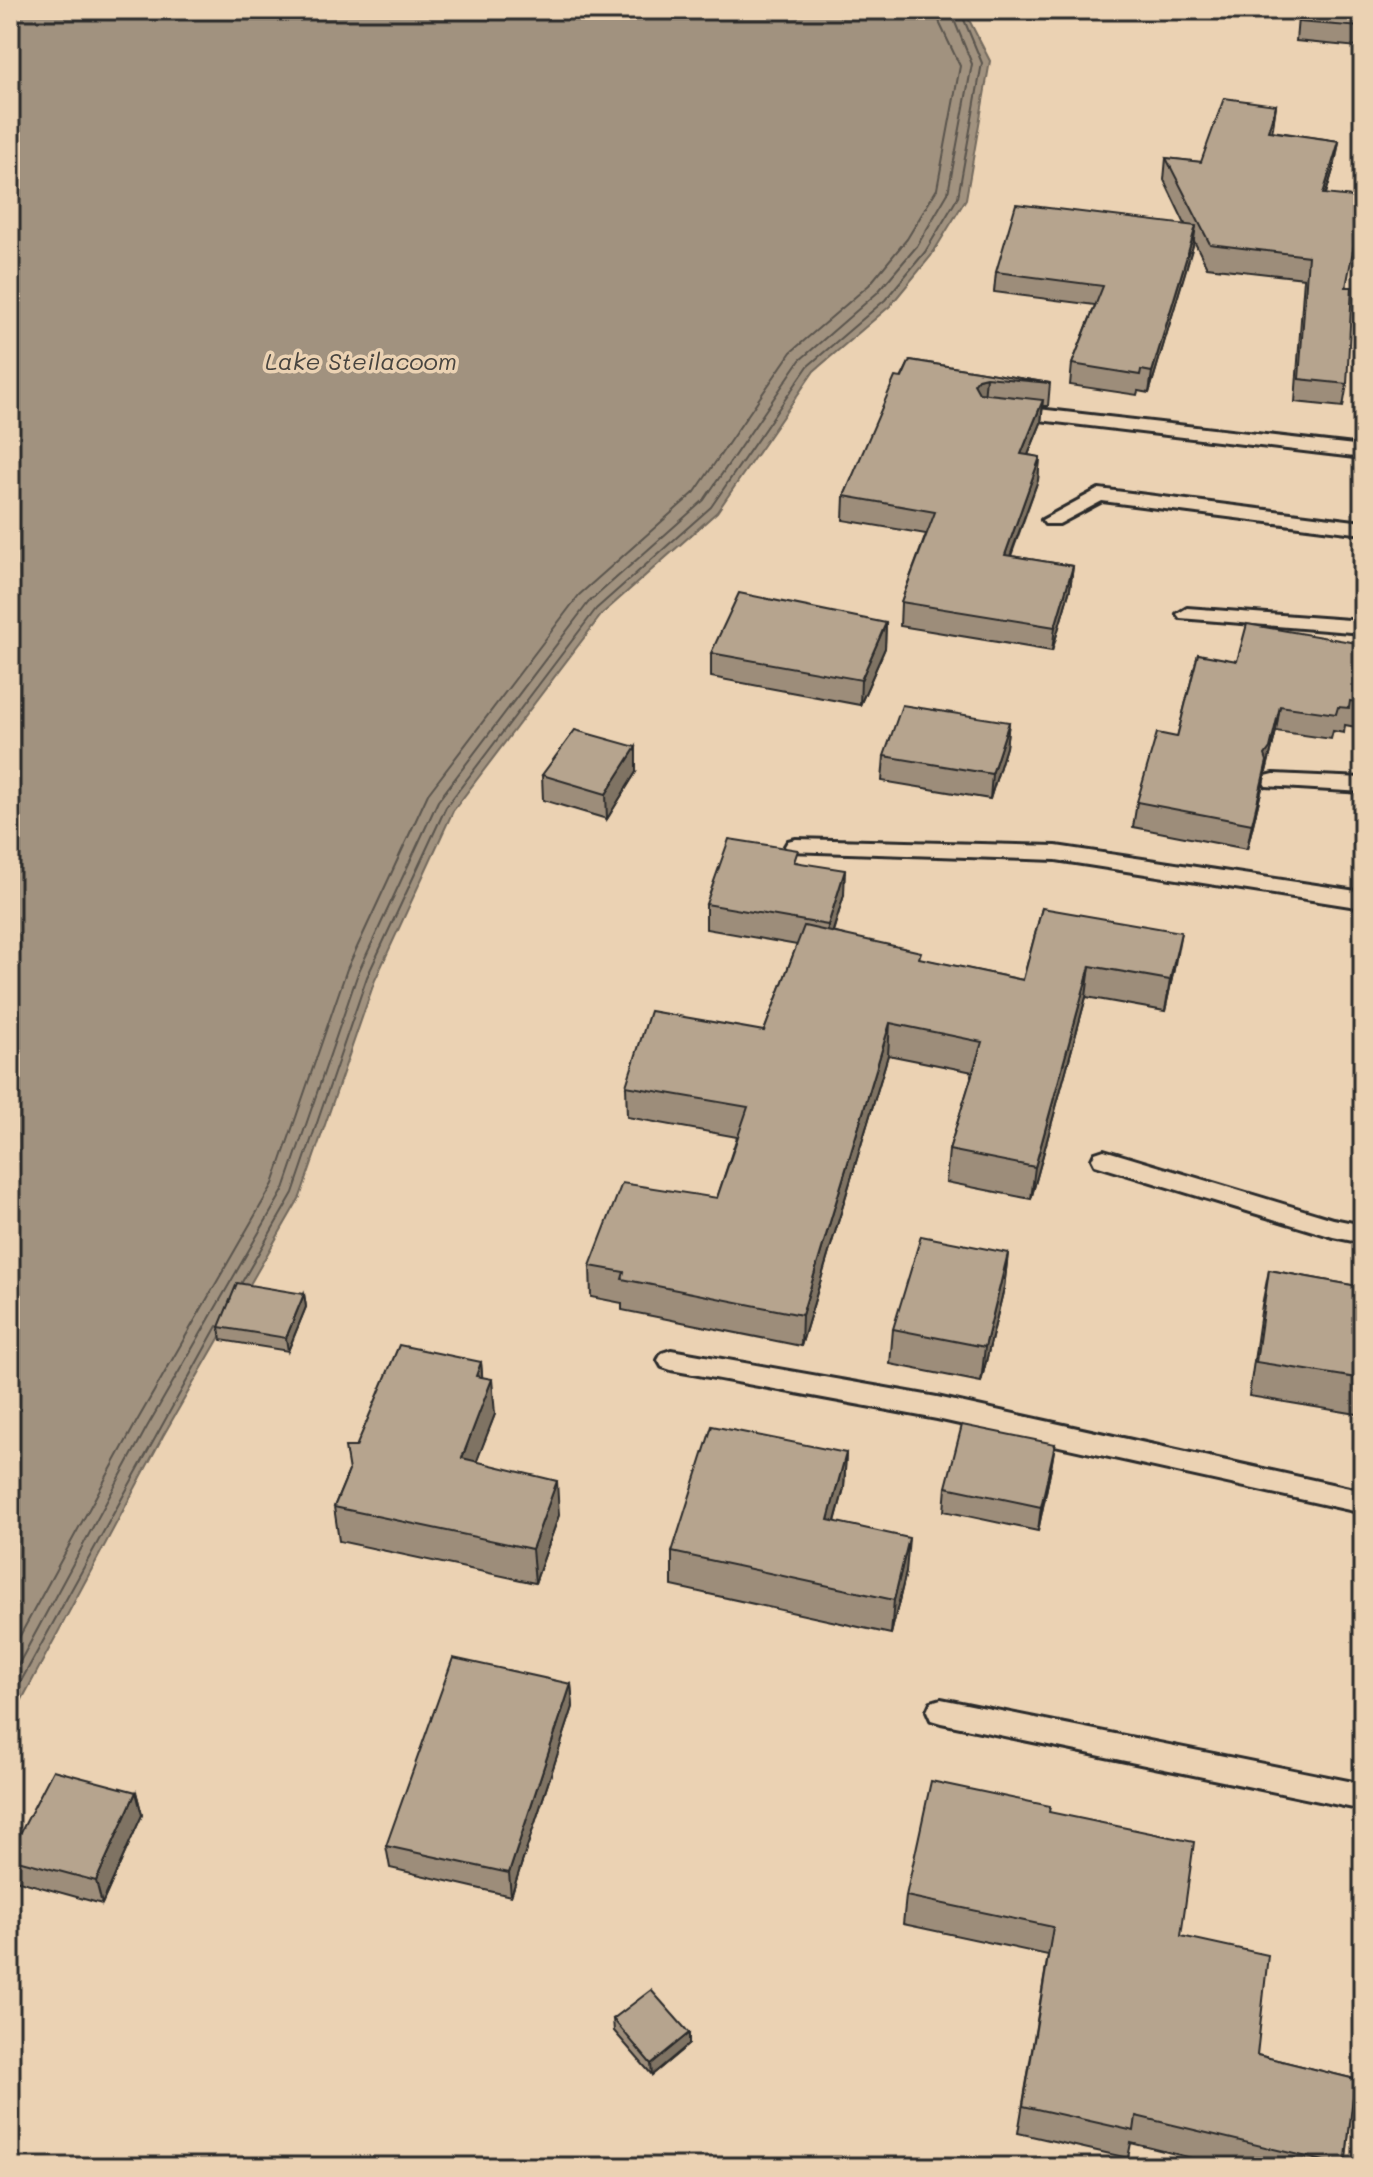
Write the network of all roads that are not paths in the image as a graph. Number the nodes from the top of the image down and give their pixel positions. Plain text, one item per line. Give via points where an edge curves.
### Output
1 (1000, 411) edge
2 (1363, 452) edge
3 (1052, 520) dead end
4 (1363, 528) edge
5 (1187, 614) dead end
6 (1363, 627) edge
7 (1274, 781) dead end
8 (1363, 785) edge
9 (796, 846) edge
10 (1363, 900) edge
11 (1104, 1159) dead end
12 (1363, 1234) edge
13 (671, 1360) dead end
14 (1363, 1502) edge
15 (941, 1711) dead end
16 (1363, 1797) edge

1 - 2 lane
3 - 4 lane via 1099,495
5 - 6 lane
7 - 8 lane
9 - 10 lane via 1056,853
11 - 12 lane
13 - 14 lane via 937,1408
15 - 16 lane

